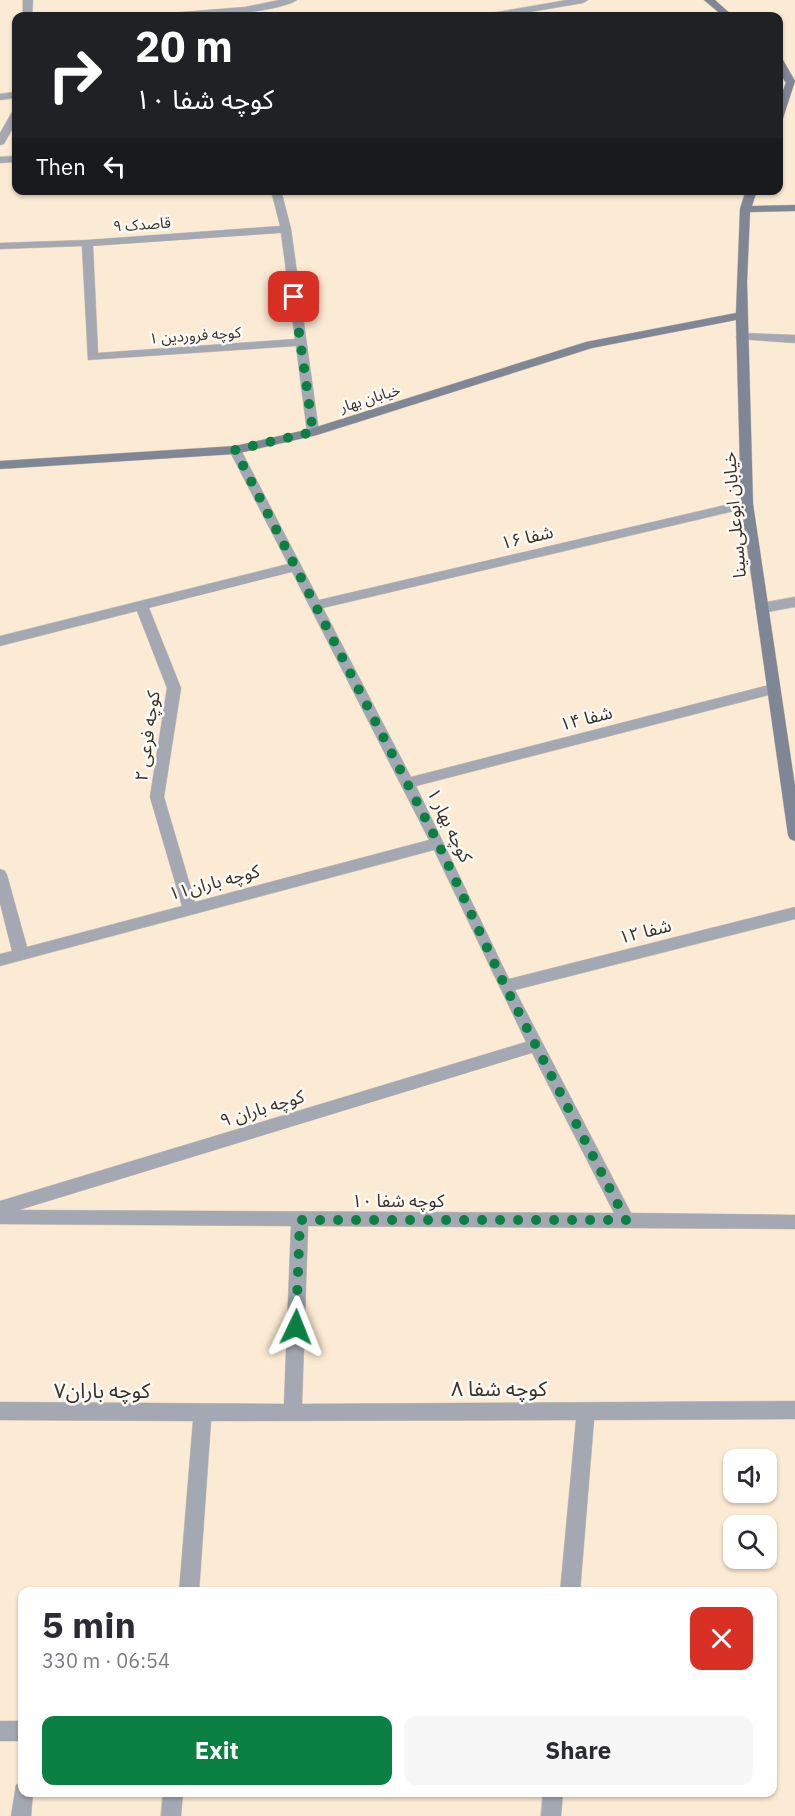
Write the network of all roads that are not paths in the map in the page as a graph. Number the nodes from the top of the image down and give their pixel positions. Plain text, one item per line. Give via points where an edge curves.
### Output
1 (292, 0) edge
2 (584, 0) edge
3 (709, 0) edge
4 (241, 12) edge
5 (515, 12) edge
6 (723, 12) edge
7 (783, 67) edge
8 (793, 85) edge
9 (783, 107) edge
10 (12, 121) edge
11 (0, 142) edge
12 (277, 195) edge
13 (750, 195) edge
14 (795, 208) edge
15 (746, 209) junction
16 (286, 229) junction
17 (87, 243) junction
18 (0, 246) edge
19 (742, 315) junction
20 (742, 338) junction
21 (795, 339) edge
22 (300, 342) junction
23 (313, 432) junction
24 (235, 450) junction
25 (0, 465) edge
26 (747, 504) junction
27 (295, 567) junction
28 (795, 602) edge
29 (316, 605) junction
30 (142, 606) junction
31 (762, 608) junction
32 (0, 641) edge
33 (773, 689) junction
34 (407, 783) junction
35 (795, 835) edge
36 (438, 843) junction
37 (0, 875) edge
38 (190, 909) junction
39 (795, 913) edge
40 (21, 954) junction
41 (0, 960) edge
42 (505, 986) junction
43 (536, 1045) junction
44 (0, 1208) edge
45 (0, 1217) edge
46 (300, 1220) junction
47 (626, 1220) junction
48 (795, 1222) edge
49 (586, 1410) junction
50 (795, 1410) edge
51 (0, 1411) edge
52 (293, 1412) junction
53 (203, 1413) junction
54 (189, 1587) edge
55 (570, 1587) edge
56 (0, 1731) edge
57 (18, 1731) edge
58 (23, 1797) edge
59 (173, 1797) edge
60 (553, 1797) edge
61 (21, 1816) edge
62 (171, 1816) edge
63 (551, 1816) edge

1 - 4 street
2 - 5 street
3 - 6 street
7 - 8 street
8 - 9 street
10 - 11 street
12 - 16 street
13 - 15 street, خیابان ابوعلی‌سینا
14 - 15 street
15 - 19 street, خیابان ابوعلی‌سینا
16 - 17 street, قاصدک ۹
16 - 22 street
17 - 18 street, قاصدک ۹
17 - 22 street, کوچه فروردین ۱ via 92,357
19 - 20 street, خیابان ابوعلی‌سینا
19 - 23 street, خیابان بهار via 590,345
20 - 21 street
20 - 26 street, خیابان ابوعلی‌سینا
22 - 23 street
23 - 24 street, خیابان بهار
24 - 25 street, خیابان بهار
24 - 27 street, کوچه بهار ۱
26 - 29 street, شفا ۱۶
26 - 31 street, خیابان ابوعلی‌سینا
27 - 29 street, کوچه بهار ۱
27 - 30 street
28 - 31 street
29 - 34 street, کوچه بهار ۱
30 - 32 street
30 - 38 street, کوچه فرعی ۲ via 174,688 157,797
31 - 33 street, خیابان ابوعلی‌سینا
33 - 34 street, شفا ۱۴
33 - 35 street, خیابان ابوعلی‌سینا
34 - 36 street, کوچه بهار ۱
36 - 38 street, کوچه باران۱۱
36 - 42 street, کوچه بهار ۱
37 - 40 street
38 - 40 street, کوچه باران۱۱
39 - 42 street, شفا ۱۲
40 - 41 street, کوچه باران۱۱
42 - 43 street, کوچه بهار ۱
43 - 44 street, کوچه باران ۹
43 - 47 street, کوچه بهار ۱
45 - 46 street, کوچه شفا ۱۰
46 - 47 street, کوچه شفا ۱۰
46 - 52 street
47 - 48 street, کوچه شفا ۱۰
49 - 50 street, کوچه شفا ۸
49 - 52 street, کوچه شفا ۸
49 - 55 street
51 - 53 street, کوچه باران۷
52 - 53 street, کوچه شفا ۸
53 - 54 street
56 - 57 street
58 - 61 street
59 - 62 street
60 - 63 street

